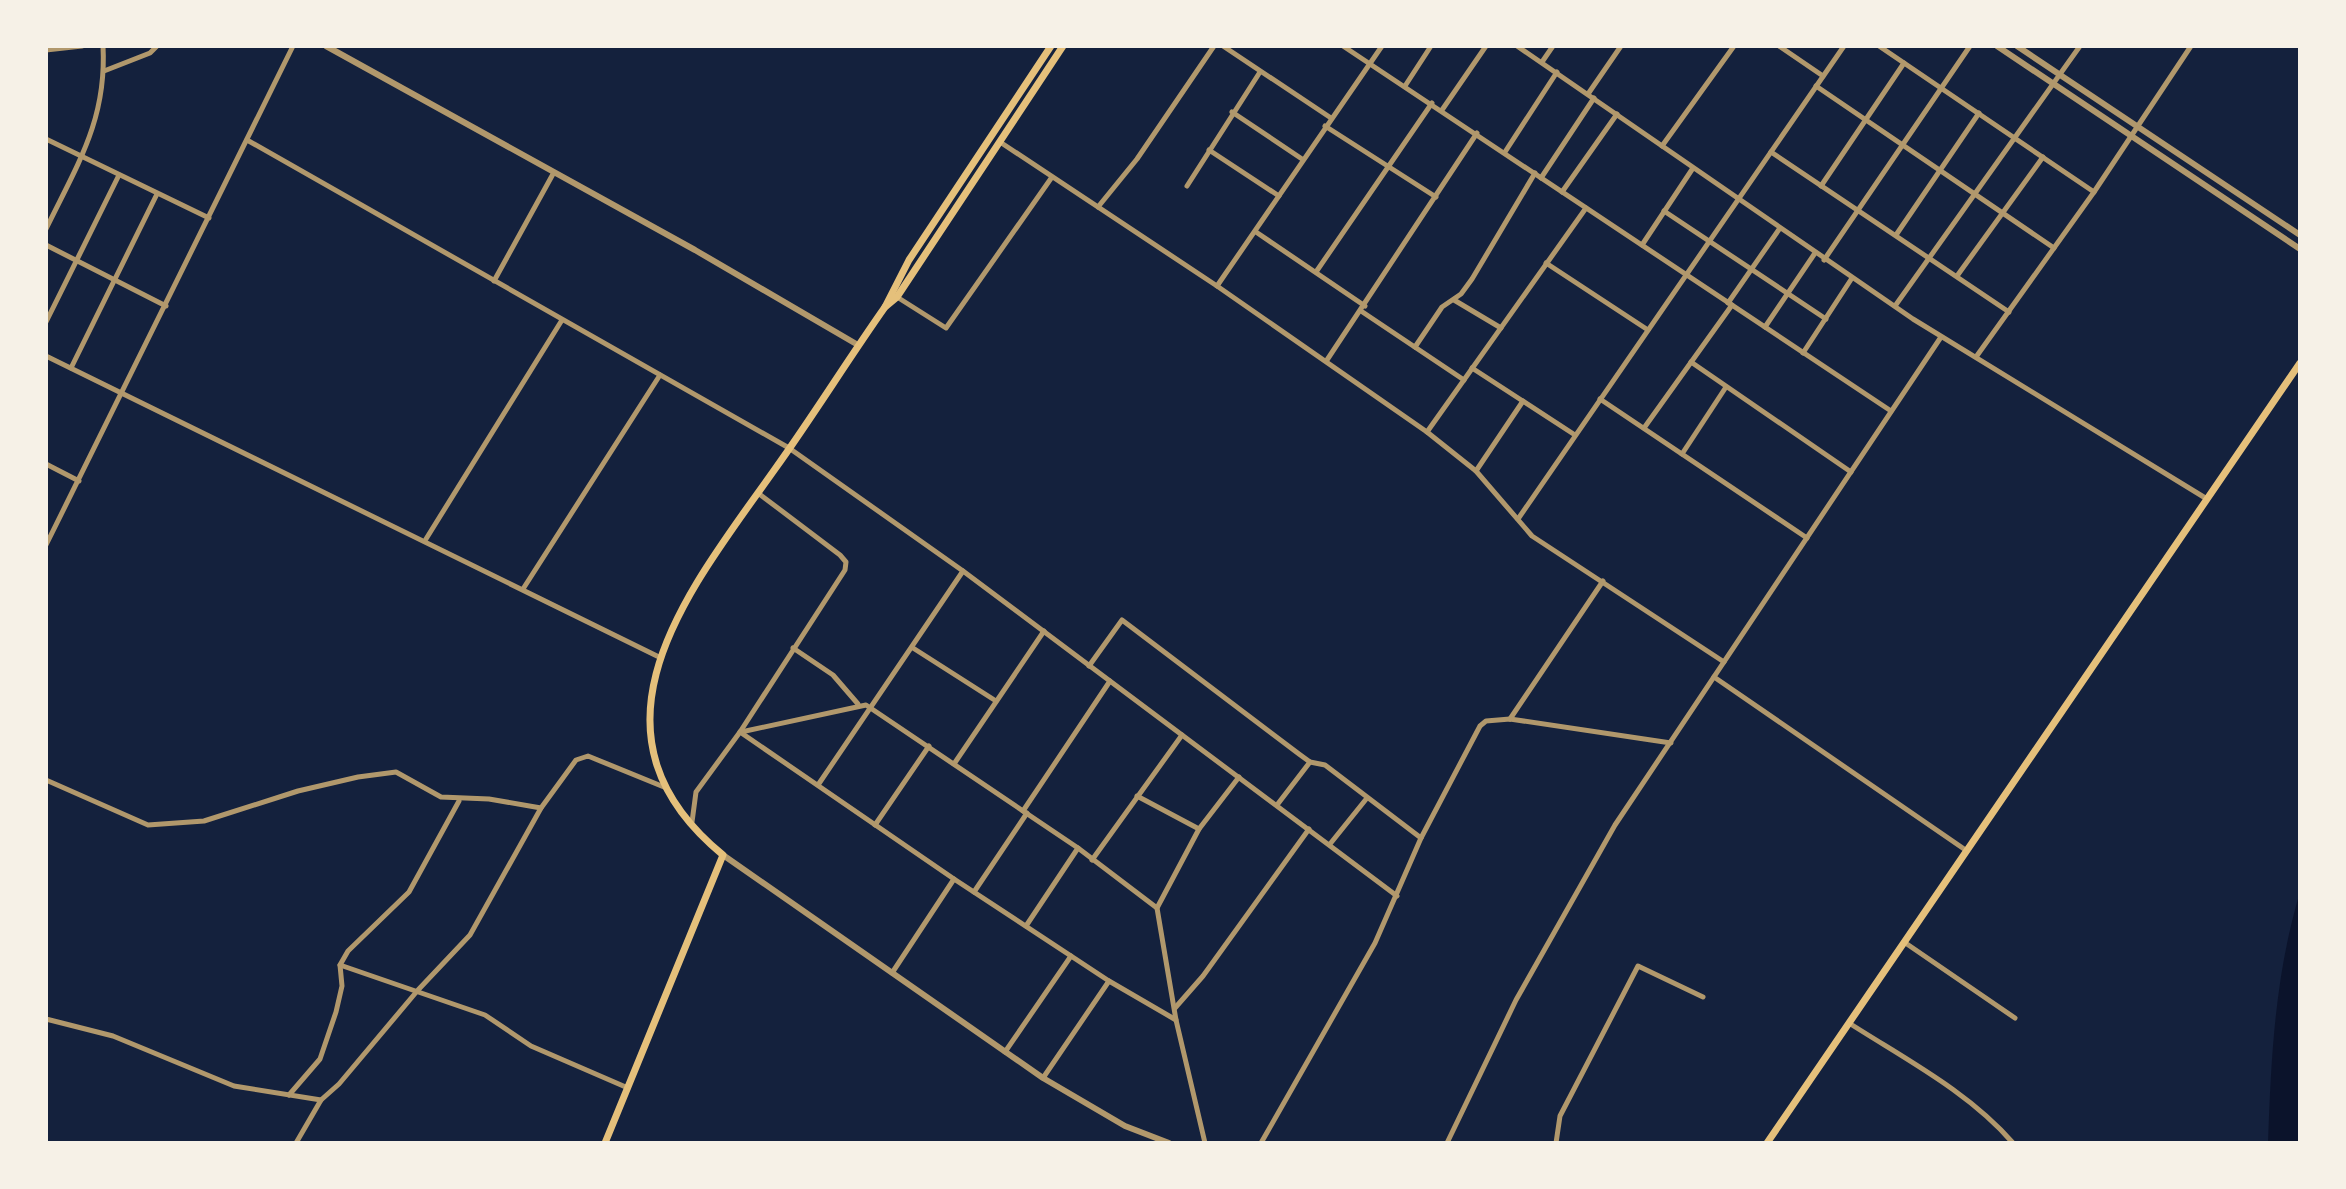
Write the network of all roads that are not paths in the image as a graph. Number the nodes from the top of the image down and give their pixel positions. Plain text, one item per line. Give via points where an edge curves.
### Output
1 (82, 46) edge
2 (103, 46) edge
3 (157, 46) edge
4 (293, 46) edge
5 (326, 46) edge
6 (1051, 46) edge
7 (1063, 46) edge
8 (1214, 46) edge
9 (1223, 46) edge
10 (1343, 46) edge
11 (1382, 46) edge
12 (1431, 46) edge
13 (1486, 46) edge
14 (1517, 46) edge
15 (1553, 46) edge
16 (1621, 46) edge
17 (1734, 46) edge
18 (1779, 46) edge
19 (1844, 46) edge
20 (1879, 46) edge
21 (1970, 46) edge
22 (1997, 46) edge
23 (2080, 46) edge
24 (2191, 46) edge
25 (2020, 47) edge
26 (46, 50) edge
27 (1542, 62) junction
28 (1904, 63) junction
29 (1370, 64) junction
30 (104, 71) junction
31 (1260, 72) junction
32 (1557, 72) junction
33 (1032, 74) junction
34 (2060, 75) junction
35 (1823, 76) junction
36 (1041, 80) junction
37 (2054, 84) junction
38 (1405, 86) junction
39 (1816, 86) junction
40 (1941, 87) junction
41 (1588, 94) junction
42 (1594, 98) junction
43 (1432, 103) junction
44 (1442, 110) junction
45 (1232, 112) junction
46 (1979, 113) junction
47 (1617, 114) junction
48 (1331, 118) junction
49 (1866, 120) junction
50 (1325, 126) junction
51 (2136, 127) junction
52 (1477, 133) junction
53 (2130, 136) junction
54 (2015, 137) junction
55 (46, 139) edge
56 (247, 140) junction
57 (999, 141) junction
58 (1902, 145) junction
59 (1662, 146) junction
60 (1209, 150) junction
61 (1505, 152) junction
62 (1771, 152) junction
63 (2043, 157) junction
64 (82, 158) junction
65 (1302, 159) junction
66 (1387, 167) junction
67 (1693, 168) junction
68 (1939, 170) junction
69 (1535, 173) junction
70 (553, 174) junction
71 (119, 175) junction
72 (1052, 177) junction
73 (1541, 178) junction
74 (1187, 186) dead end
75 (1821, 186) junction
76 (1562, 192) junction
77 (2094, 192) junction
78 (157, 194) junction
79 (1975, 194) junction
80 (1279, 196) junction
81 (1436, 197) junction
82 (1738, 199) junction
83 (1098, 207) junction
84 (1586, 208) junction
85 (1858, 210) junction
86 (1664, 211) junction
87 (2003, 212) junction
88 (209, 218) junction
89 (1780, 228) junction
90 (46, 229) edge
91 (1256, 232) junction
92 (1896, 235) junction
93 (2300, 235) edge
94 (1709, 242) junction
95 (46, 245) edge
96 (1642, 245) junction
97 (2054, 248) junction
98 (2300, 249) edge
99 (1815, 253) junction
100 (1929, 258) junction
101 (78, 260) junction
102 (1824, 260) junction
103 (1546, 263) junction
104 (1751, 269) junction
105 (1316, 272) junction
106 (1687, 275) junction
107 (1957, 276) junction
108 (1852, 278) junction
109 (114, 279) junction
110 (494, 281) junction
111 (1217, 286) junction
112 (1788, 294) junction
113 (894, 295) junction
114 (1454, 300) junction
115 (1730, 304) junction
116 (166, 306) junction
117 (1895, 306) junction
118 (1363, 309) junction
119 (2009, 312) junction
120 (1826, 319) junction
121 (562, 320) junction
122 (46, 322) edge
123 (1765, 327) junction
124 (1501, 328) junction
125 (1648, 330) junction
126 (1941, 337) junction
127 (858, 345) junction
128 (1415, 347) junction
129 (1803, 353) junction
130 (46, 356) edge
131 (1976, 357) junction
132 (1327, 360) junction
133 (1691, 362) junction
134 (2300, 363) edge
135 (71, 368) junction
136 (1472, 368) junction
137 (660, 375) junction
138 (1464, 380) junction
139 (1726, 387) junction
140 (124, 392) junction
141 (1600, 399) junction
142 (1523, 401) junction
143 (1891, 411) junction
144 (1644, 428) junction
145 (1427, 432) junction
146 (1575, 435) junction
147 (789, 448) junction
148 (1682, 454) junction
149 (46, 464) edge
150 (1476, 471) junction
151 (1851, 472) junction
152 (79, 481) junction
153 (758, 493) junction
154 (2207, 499) junction
155 (1518, 519) junction
156 (1807, 538) junction
157 (426, 539) junction
158 (46, 545) edge
159 (963, 571) junction
160 (1603, 581) junction
161 (523, 589) junction
162 (1044, 631) junction
163 (793, 648) junction
164 (913, 648) junction
165 (659, 657) junction
166 (1724, 662) junction
167 (1089, 666) junction
168 (1714, 677) junction
169 (1110, 681) junction
170 (997, 702) junction
171 (858, 704) junction
172 (872, 708) junction
173 (1510, 719) junction
174 (740, 732) junction
175 (1182, 735) junction
176 (1671, 743) junction
177 (929, 746) junction
178 (1310, 762) junction
179 (954, 764) junction
180 (1239, 777) junction
181 (46, 780) edge
182 (818, 785) junction
183 (664, 787) junction
184 (1137, 796) junction
185 (1367, 798) junction
186 (459, 800) junction
187 (1277, 805) junction
188 (541, 808) junction
189 (1025, 812) junction
190 (875, 825) junction
191 (692, 826) junction
192 (1199, 829) junction
193 (1309, 829) junction
194 (1421, 838) junction
195 (1329, 844) junction
196 (1078, 848) junction
197 (1967, 851) junction
198 (723, 855) junction
199 (1092, 860) junction
200 (954, 879) junction
201 (974, 892) junction
202 (1397, 896) junction
203 (1157, 908) junction
204 (1026, 926) junction
205 (1904, 942) junction
206 (1071, 956) junction
207 (340, 965) junction
208 (892, 973) junction
209 (1109, 981) junction
210 (418, 990) junction
211 (1703, 997) dead end
212 (1174, 1008) junction
213 (2015, 1018) dead end
214 (46, 1019) edge
215 (1176, 1020) junction
216 (1849, 1023) junction
217 (1005, 1052) junction
218 (1043, 1078) junction
219 (628, 1088) junction
220 (289, 1095) junction
221 (321, 1100) junction
222 (1151, 1138) junction
223 (296, 1143) edge
224 (605, 1143) edge
225 (1143, 1143) edge
226 (1169, 1143) edge
227 (1205, 1143) edge
228 (1261, 1143) edge
229 (1447, 1143) edge
230 (1556, 1143) edge
231 (1767, 1143) edge
232 (2013, 1143) edge

1 - 26 street
2 - 30 street
3 - 30 street
4 - 56 street
5 - 70 street
6 - 33 main road
7 - 36 main road
8 - 83 street
9 - 31 street
10 - 29 street
11 - 29 street
12 - 38 street
13 - 44 street
14 - 27 street
15 - 27 street
16 - 41 street
17 - 59 street
18 - 35 street
19 - 35 street
20 - 28 street
21 - 40 street
22 - 37 street
23 - 34 street
24 - 51 street
25 - 34 street
27 - 32 street
28 - 40 street
28 - 49 street
29 - 38 street
29 - 48 street
30 - 64 street via 99,115
31 - 45 street
31 - 48 street
32 - 41 street
32 - 61 street
33 - 36 main road
33 - 113 main road
34 - 37 street
34 - 51 street
35 - 39 street
36 - 57 main road
37 - 53 street
37 - 54 street
38 - 43 street
39 - 49 street
39 - 62 street
40 - 46 street
40 - 58 street
41 - 42 street
42 - 47 street
42 - 73 street
43 - 44 street
43 - 66 street
44 - 52 street
45 - 60 street
45 - 65 street
46 - 54 street
46 - 68 street
47 - 59 street
47 - 76 street
48 - 50 street
49 - 58 street
49 - 75 street
50 - 65 street
50 - 66 street
51 - 53 street
51 - 93 street
52 - 61 street
52 - 81 street
53 - 77 street
53 - 98 street
54 - 63 street
54 - 79 street
55 - 64 street
56 - 88 street
56 - 110 street
57 - 72 street
57 - 113 main road
58 - 68 street
58 - 85 street
59 - 67 street
60 - 74 street
60 - 80 street
61 - 69 street
62 - 75 street
62 - 82 street
63 - 77 street
63 - 87 street
64 - 71 street
64 - 90 street
65 - 80 street
66 - 81 street
66 - 105 street
67 - 82 street
67 - 86 street
68 - 79 street
68 - 92 street
69 - 73 street
69 - 114 street
70 - 110 street
70 - 127 street
71 - 78 street
71 - 101 street
72 - 83 street
72 - 113 street via 946,328
73 - 76 street
75 - 85 street
76 - 84 street
77 - 97 street
78 - 88 street
78 - 109 street
79 - 87 street
79 - 100 street
80 - 91 street
81 - 118 street
82 - 89 street
82 - 94 street
83 - 111 street
84 - 96 street
84 - 103 street
85 - 92 street
85 - 102 street
86 - 94 street
86 - 96 street
87 - 97 street
87 - 107 street
88 - 116 street
89 - 99 street
89 - 104 street
91 - 105 street
91 - 111 street
92 - 100 street
94 - 104 street
94 - 106 street
95 - 101 street
96 - 106 street
97 - 119 street
99 - 102 street
99 - 112 street
100 - 107 street
100 - 117 street
101 - 109 street
101 - 122 street
102 - 108 street
103 - 124 street
103 - 125 street
104 - 112 street
104 - 115 street
105 - 118 street
106 - 115 street
106 - 125 street
107 - 119 street
108 - 117 street
108 - 120 street
109 - 116 street
109 - 135 street
110 - 121 street
111 - 132 street
112 - 120 street
112 - 123 street
113 - 127 main road
114 - 124 street
114 - 128 street via 1442,307
115 - 123 street
115 - 133 street
116 - 140 street
117 - 126 street
118 - 128 street
118 - 132 street
119 - 131 street
120 - 129 street
121 - 137 street
121 - 157 street
123 - 129 street
124 - 136 street
125 - 141 street
126 - 131 street
126 - 143 street
127 - 147 main road
128 - 138 street
129 - 143 street
130 - 135 street
131 - 154 street
132 - 145 street
133 - 139 street
133 - 144 street
134 - 154 main road
135 - 140 street
136 - 138 street
136 - 142 street
137 - 147 street
137 - 161 street
138 - 145 street
139 - 148 street
139 - 151 street
140 - 152 street
140 - 157 street
141 - 144 street
141 - 146 street
142 - 146 street
142 - 150 street
143 - 151 street
144 - 148 street
145 - 150 street
146 - 155 street
147 - 153 main road
147 - 159 street
148 - 156 street
149 - 152 street
150 - 155 street
151 - 156 street
152 - 158 street
153 - 163 street via 846,562
153 - 165 main road via 701,577
154 - 197 main road
155 - 160 street via 1532,536
156 - 166 street
157 - 161 street
159 - 162 street
159 - 164 street
160 - 166 street
160 - 173 street
161 - 165 street
162 - 167 street
162 - 170 street
163 - 171 street via 833,675
163 - 174 street
164 - 170 street
164 - 172 street
165 - 183 main road via 650,716
166 - 168 street
167 - 169 street
167 - 178 street via 1122,620
168 - 176 street
168 - 197 street
169 - 175 street
169 - 189 street
170 - 179 street
171 - 172 street
171 - 174 street
172 - 177 street
172 - 182 street
173 - 176 street
173 - 194 street via 1480,726
174 - 182 street
174 - 191 street via 696,792
175 - 180 street
175 - 184 street
176 - 229 street via 1570,900
177 - 179 street
177 - 190 street
178 - 185 street via 1325,765
178 - 187 street
179 - 189 street
180 - 187 street
180 - 192 street
181 - 186 street via 148,825 204,821 298,791 396,772 433,794
182 - 190 street
183 - 188 street via 581,756
183 - 191 main road
184 - 192 street
184 - 199 street
185 - 194 street
185 - 195 street
186 - 188 street
186 - 207 street via 409,892 356,939
187 - 193 street
188 - 210 street via 470,935
189 - 196 street
189 - 201 street
190 - 200 street
191 - 198 main road
192 - 203 street
193 - 195 street
193 - 212 street
194 - 202 street
195 - 202 street
196 - 199 street
196 - 204 street
197 - 205 main road
198 - 208 street
198 - 219 main road
199 - 203 street
200 - 201 street
200 - 208 street
201 - 204 street
202 - 228 street
203 - 212 street
204 - 206 street
205 - 213 street
205 - 216 main road
206 - 209 street
206 - 217 street
207 - 210 street
207 - 220 street via 342,986 320,1059
208 - 217 street
209 - 215 street
209 - 218 street
210 - 219 street via 485,1015 531,1046
210 - 221 street
211 - 230 street via 1638,966 1560,1116
212 - 215 street
214 - 220 street via 113,1036 234,1086
215 - 227 street
216 - 231 main road
216 - 232 street via 1965,1098
217 - 218 street
218 - 222 street
219 - 224 main road
220 - 221 street
221 - 223 street
222 - 225 street
222 - 226 street

